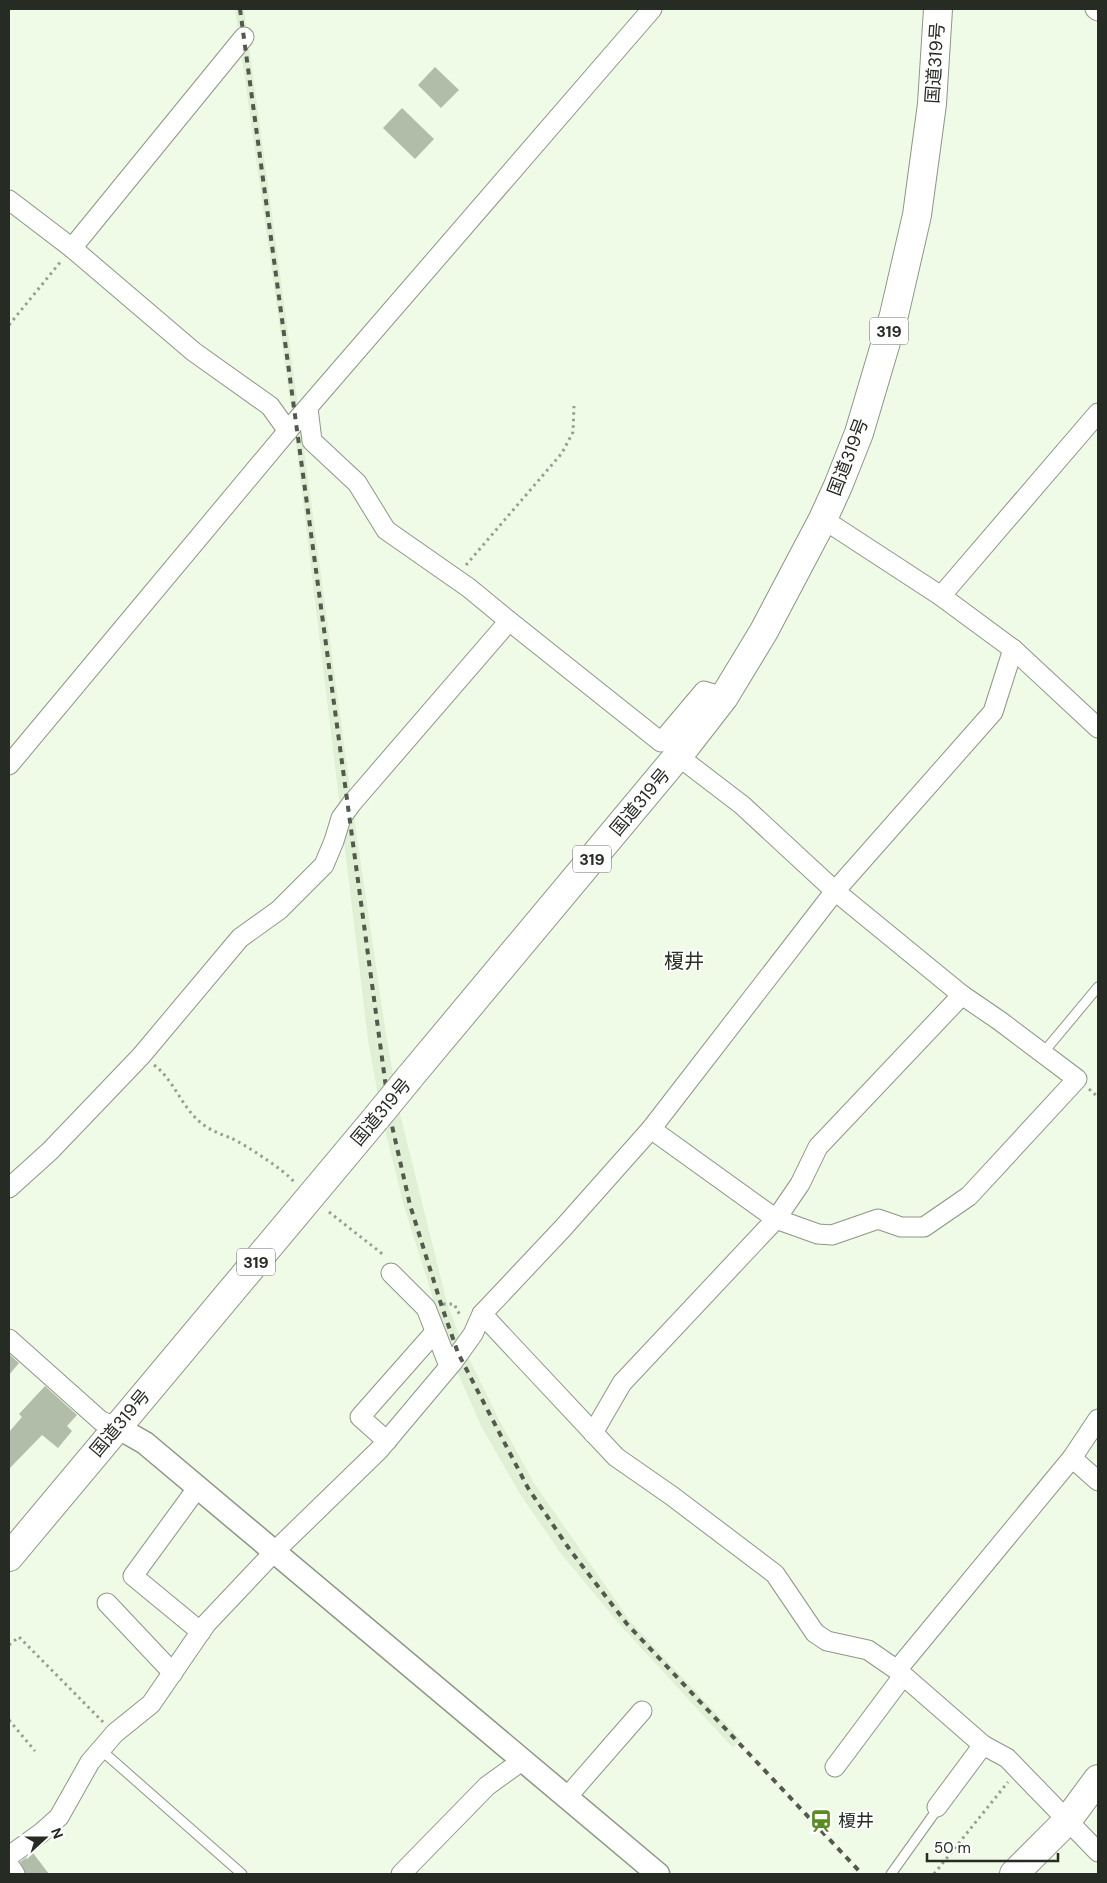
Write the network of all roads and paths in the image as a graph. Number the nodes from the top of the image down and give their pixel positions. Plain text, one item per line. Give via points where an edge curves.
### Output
1 (652, 9) edge
2 (938, 9) edge
3 (1095, 9) edge
4 (1098, 11) edge
5 (244, 37) dead end
6 (9, 200) edge
7 (72, 248) junction
8 (9, 325) edge
9 (574, 406) dead end
10 (308, 408) junction
11 (1098, 413) edge
12 (288, 431) junction
13 (823, 519) junction
14 (454, 578) junction
15 (941, 596) junction
16 (509, 621) junction
17 (1013, 649) junction
18 (724, 697) junction
19 (1098, 728) edge
20 (12, 753) edge
21 (687, 763) dead end
22 (835, 891) junction
23 (1098, 987) edge
24 (962, 995) junction
25 (1043, 1054) junction
26 (141, 1056) junction
27 (651, 1129) junction
28 (296, 1184) dead end
29 (9, 1188) edge
30 (776, 1219) junction
31 (391, 1273) dead end
32 (482, 1314) junction
33 (435, 1332) junction
34 (9, 1340) edge
35 (449, 1366) junction
36 (1098, 1419) edge
37 (116, 1427) junction
38 (593, 1433) junction
39 (387, 1440) junction
40 (1072, 1458) junction
41 (1098, 1481) edge
42 (198, 1487) junction
43 (275, 1551) junction
44 (9, 1557) edge
45 (107, 1603) dead end
46 (201, 1632) junction
47 (9, 1645) edge
48 (173, 1673) junction
49 (900, 1673) junction
50 (642, 1711) dead end
51 (9, 1720) edge
52 (115, 1732) junction
53 (983, 1745) junction
54 (101, 1750) junction
55 (35, 1751) dead end
56 (523, 1760) junction
57 (835, 1767) dead end
58 (1018, 1770) junction
59 (1098, 1780) edge
60 (567, 1798) junction
61 (937, 1806) joint
62 (1068, 1821) junction
63 (1098, 1852) edge
64 (9, 1856) edge
65 (9, 1865) edge
66 (15, 1874) edge
67 (242, 1874) edge
68 (401, 1874) edge
69 (658, 1874) edge
70 (891, 1874) edge
71 (934, 1874) edge
72 (1014, 1874) edge

1 - 10 street
2 - 13 main road, 国道319号 / 319 via 932,104 917,215 894,315 859,433
3 - 4 street
5 - 7 street
6 - 7 street
7 - 8 path
7 - 12 street via 194,352 270,406
9 - 14 path via 573,432 562,453
10 - 12 street
10 - 14 street via 312,441 357,483 386,530
11 - 15 street
12 - 20 street
13 - 15 street
13 - 18 main road, 国道319号 / 319 via 764,631
14 - 16 street
15 - 17 street
16 - 18 street via 661,742 704,691
16 - 26 street via 352,803 341,818 324,865 279,910 240,938
17 - 19 street
17 - 22 street via 993,712
18 - 37 main road, 国道319号 / 319, bridge via 410,1078
21 - 22 street via 742,805
22 - 24 street
22 - 27 street
23 - 25 lane
24 - 25 street
24 - 30 street via 818,1147 800,1184
25 - 30 street via 1077,1079 969,1196 924,1227 901,1226 878,1218 832,1235 818,1234
26 - 28 path via 164,1075 200,1123 277,1167
26 - 29 street via 50,1151
27 - 30 street
27 - 32 street
30 - 38 street via 622,1383
31 - 33 street via 426,1308
32 - 35 street via 473,1334
32 - 38 street
33 - 35 street
33 - 39 street via 360,1417
34 - 37 street via 101,1421
35 - 39 street
36 - 40 street
37 - 42 street via 145,1443
37 - 44 main road, 国道319号 / 319
38 - 49 street via 616,1457 775,1574 815,1633 827,1641 868,1650
39 - 43 street
40 - 41 street
40 - 49 street
42 - 43 street
42 - 46 street via 133,1576
43 - 46 street
43 - 56 street
45 - 48 street
46 - 48 street
47 - 52 path via 19,1638
48 - 52 street via 152,1704
49 - 53 street
49 - 57 street
50 - 60 street
51 - 55 path
52 - 54 street
53 - 58 street via 1007,1758
53 - 61 street
54 - 64 street via 90,1762 58,1817
54 - 67 lane
56 - 60 street
56 - 68 street via 487,1786
58 - 62 street
58 - 71 path
59 - 62 main road
60 - 69 street
61 - 70 lane
62 - 63 street
62 - 72 main road
65 - 66 street

